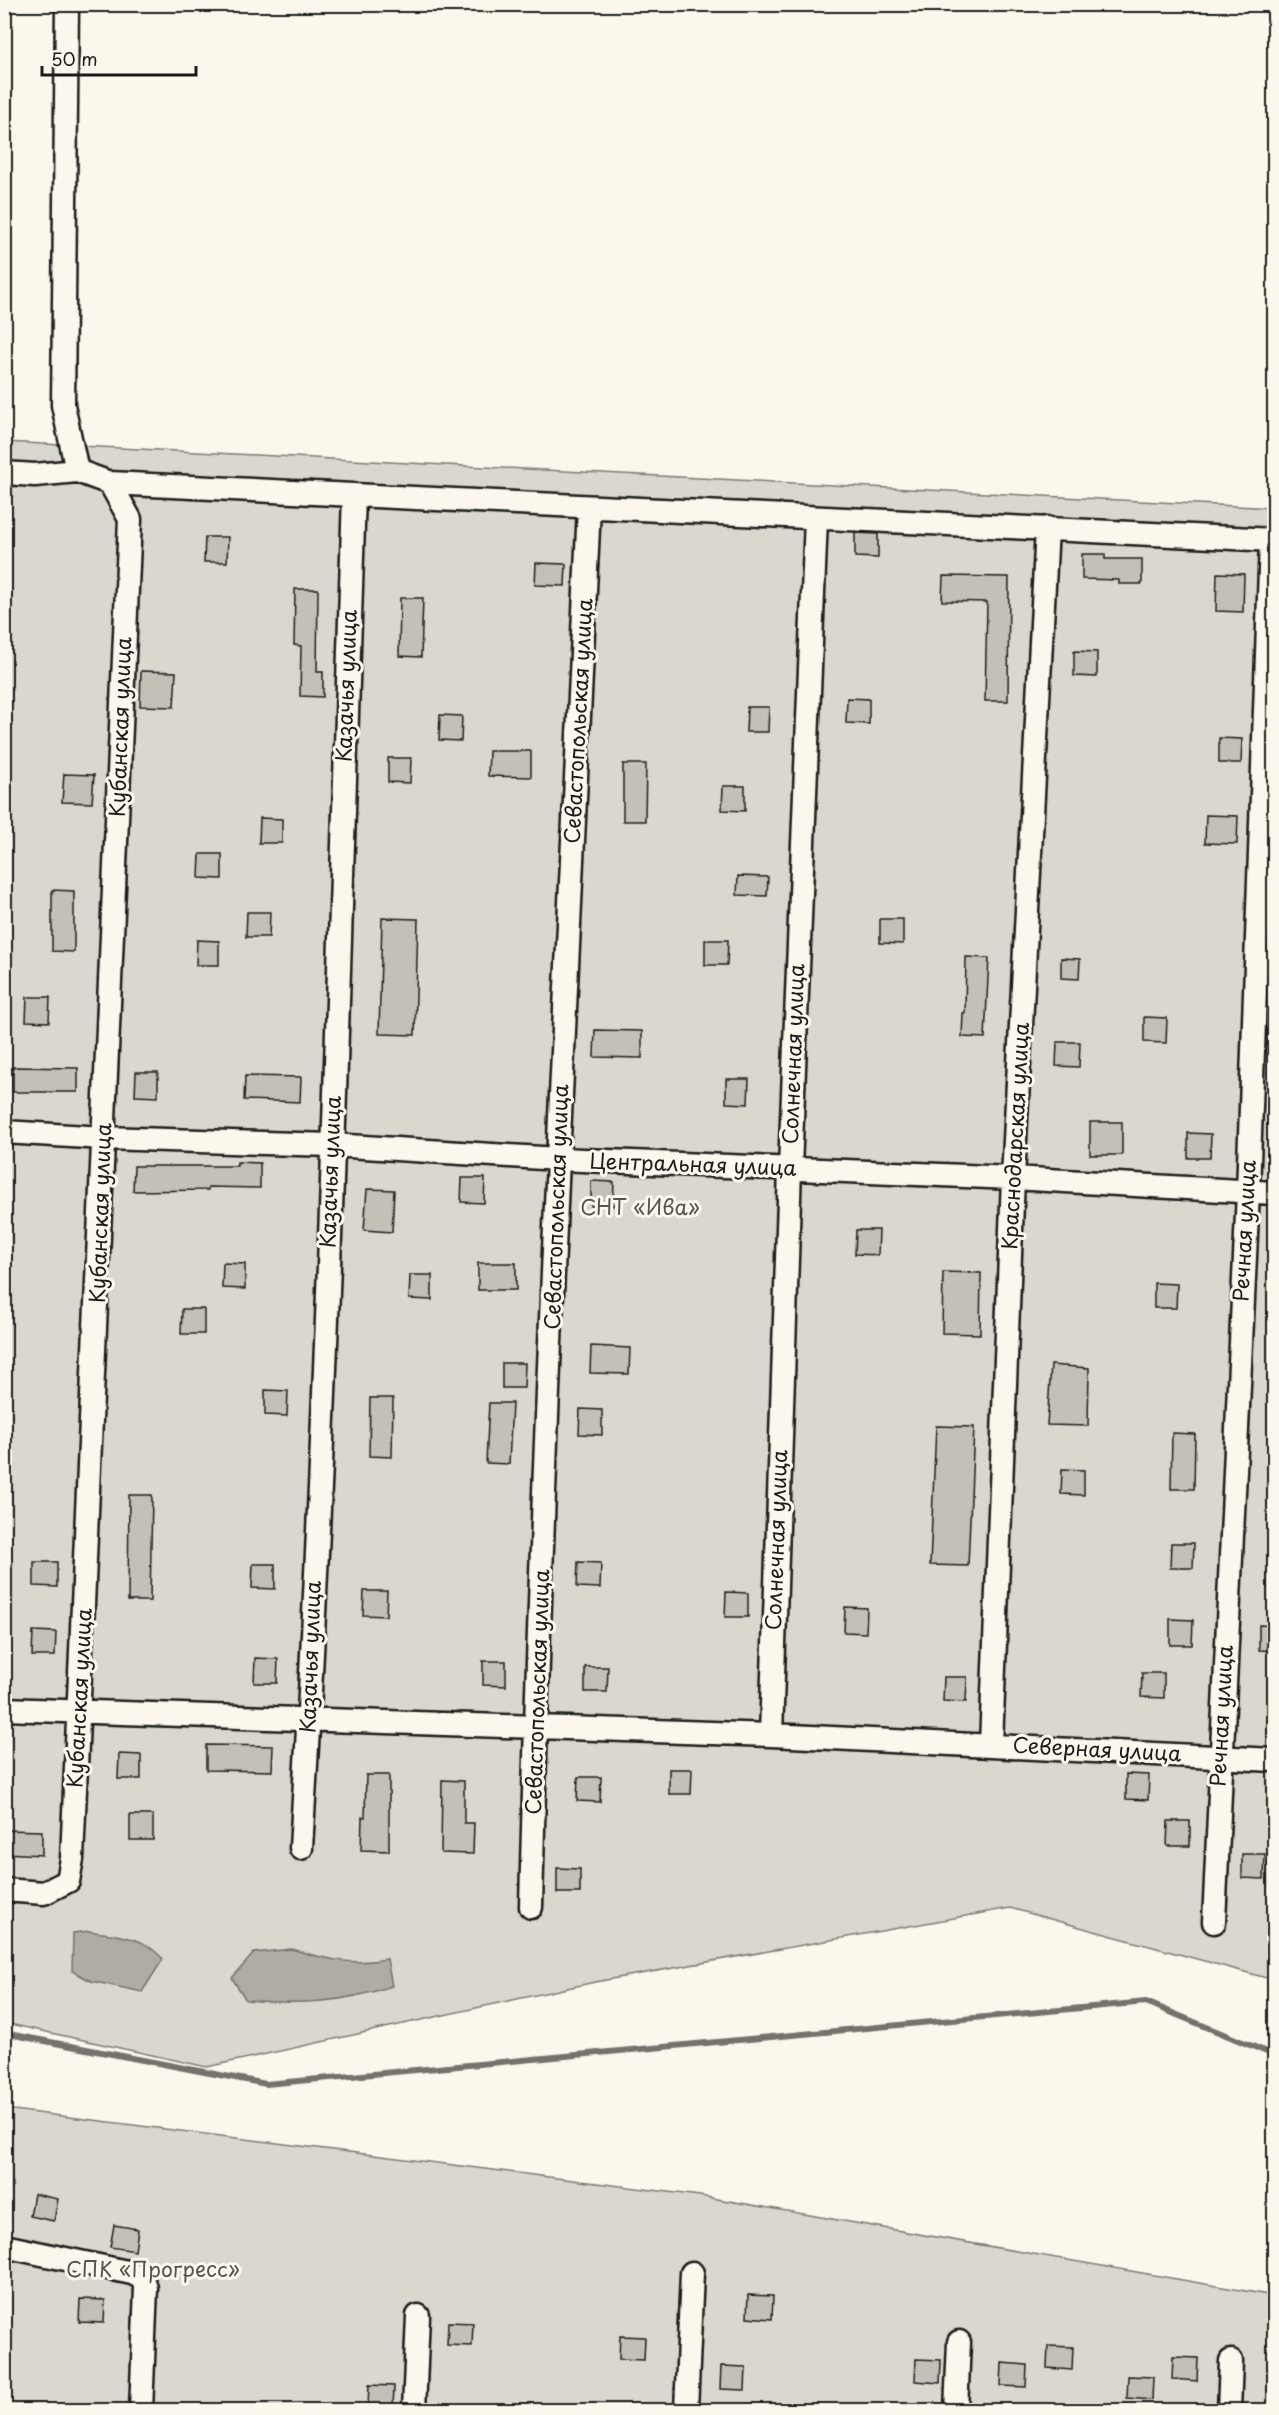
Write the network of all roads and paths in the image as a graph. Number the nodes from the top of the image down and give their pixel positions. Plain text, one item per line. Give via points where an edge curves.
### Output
1 (67, 4) edge
2 (77, 471) junction
3 (4, 473) edge
4 (110, 483) junction
5 (354, 495) junction
6 (589, 507) junction
7 (816, 518) junction
8 (1047, 528) junction
9 (1273, 540) edge
10 (4, 1132) edge
11 (104, 1138) junction
12 (332, 1145) junction
13 (559, 1159) junction
14 (790, 1169) junction
15 (1013, 1178) junction
16 (1248, 1192) junction
17 (1275, 1193) edge
18 (4, 1709) edge
19 (80, 1713) junction
20 (309, 1719) junction
21 (536, 1727) junction
22 (771, 1735) junction
23 (991, 1745) junction
24 (1220, 1756) junction
25 (1275, 1760) edge
26 (301, 1848) dead end
27 (4, 1890) edge
28 (531, 1907) dead end
29 (1214, 1922) dead end
30 (4, 2246) edge
31 (692, 2273) dead end
32 (418, 2316) dead end
33 (959, 2342) dead end
34 (1231, 2361) dead end
35 (141, 2410) edge
36 (414, 2410) edge
37 (686, 2410) edge
38 (956, 2410) edge
39 (1229, 2410) edge

1 - 2 street via 63,405
2 - 3 street
2 - 4 street
4 - 5 street
4 - 11 street, Кубанская улица via 130,519
5 - 6 street
5 - 12 street, Казачья улица
6 - 7 street
6 - 13 street, Севастопольская улица
7 - 8 street
7 - 14 street, Солнечная улица
8 - 9 street
8 - 15 street, Краснодарская улица
9 - 16 street, Речная улица
10 - 11 street, Центральная улица
11 - 12 street, Центральная улица
11 - 19 street, Кубанская улица
12 - 13 street, Центральная улица
12 - 20 street, Казачья улица
13 - 14 street, Центральная улица
13 - 21 street, Севастопольская улица
14 - 15 street, Центральная улица
14 - 22 street, Солнечная улица
15 - 16 street, Центральная улица
15 - 23 street, Краснодарская улица
16 - 17 street, Центральная улица
16 - 24 street, Речная улица
18 - 19 street, Северная улица
19 - 20 street, Северная улица
19 - 27 street, Кубанская улица via 68,1881 44,1893
20 - 21 street, Северная улица
20 - 26 street, Казачья улица
21 - 22 street, Северная улица
21 - 28 street, Севастопольская улица
22 - 23 street, Северная улица
23 - 24 street, Северная улица
24 - 25 street, Северная улица
24 - 29 street, Речная улица
30 - 35 street via 142,2278 146,2288
31 - 37 street
32 - 36 street
33 - 38 street
34 - 39 street

